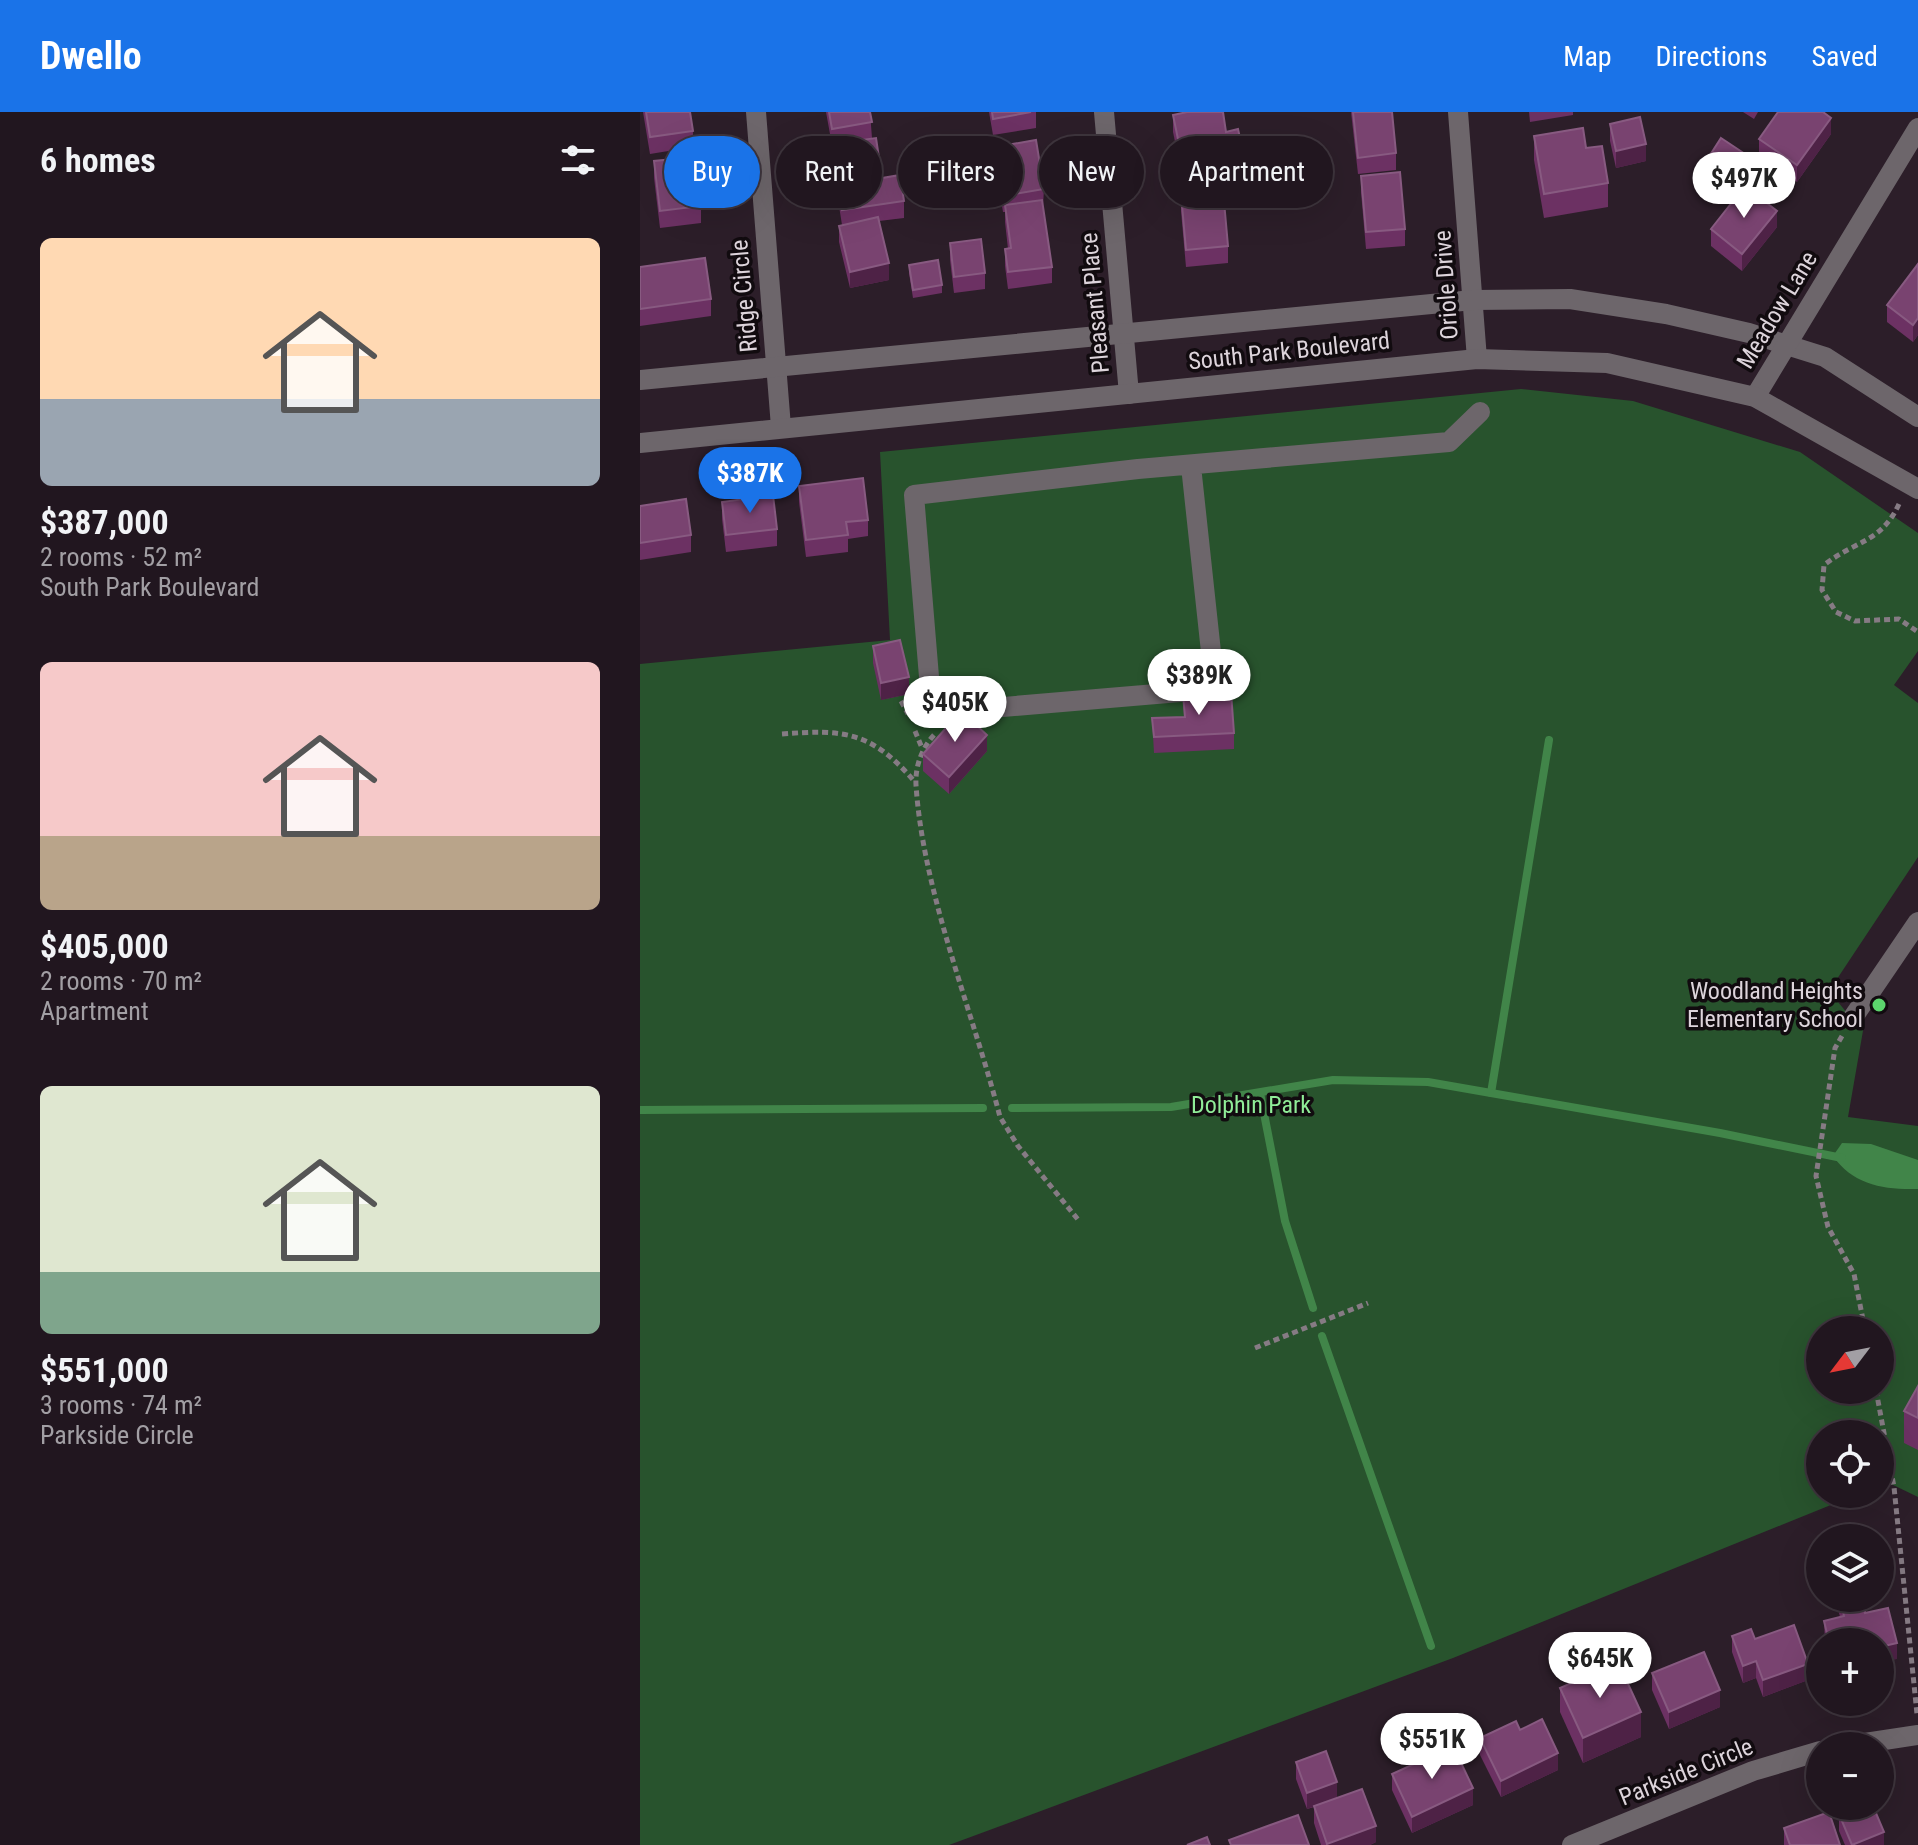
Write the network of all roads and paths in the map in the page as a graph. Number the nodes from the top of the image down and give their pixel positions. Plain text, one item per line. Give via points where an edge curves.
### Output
1 (756, 112) edge
2 (1104, 112) edge
3 (1458, 112) edge
4 (1918, 128) edge
5 (1473, 300) junction
6 (1123, 333) junction
7 (1786, 344) junction
8 (1477, 359) junction
9 (776, 366) junction
10 (640, 380) edge
11 (1129, 394) junction
12 (1755, 397) junction
13 (1480, 412) dead end
14 (1918, 417) edge
15 (781, 427) junction
16 (640, 443) edge
17 (1191, 466) junction
18 (1913, 486) edge
19 (1918, 632) edge
20 (954, 712) junction
21 (782, 734) dead end
22 (916, 782) junction
23 (1918, 922) edge
24 (1852, 1019) joint
25 (1080, 1222) dead end
26 (1368, 1303) dead end
27 (1862, 1316) edge
28 (1255, 1348) dead end
29 (1879, 1404) edge
30 (1918, 1732) edge
31 (1894, 1737) edge
32 (1806, 1755) edge
33 (1572, 1845) edge

1 - 9 street, Ridge Circle
2 - 6 street, Pleasant Place
3 - 5 street, Oriole Drive
4 - 7 street, Meadow Lane
5 - 6 street, South Park Boulevard
5 - 7 street, South Park Boulevard via 1570,299 1613,305
5 - 8 street, Oriole Drive
6 - 9 street, South Park Boulevard
6 - 11 street, Pleasant Place
7 - 12 street, Meadow Lane
7 - 14 street, South Park Boulevard via 1825,357
8 - 11 street, South Park Boulevard
8 - 12 street, South Park Boulevard via 1607,363
9 - 10 street, South Park Boulevard
9 - 15 street, Ridge Circle
11 - 15 street, South Park Boulevard
12 - 18 street, South Park Boulevard
13 - 17 street via 1449,442
15 - 16 street, South Park Boulevard
17 - 20 street via 1215,689
17 - 20 street via 914,495 932,713
18 - 19 path via 1878,536 1846,548 1824,565 1822,590 1836,612 1855,621 1899,619
20 - 22 path via 922,748
21 - 22 path via 829,730 863,737 894,758
22 - 25 path via 936,898 1000,1117
23 - 24 street
24 - 27 path via 1835,1048 1817,1172 1828,1227 1854,1274
26 - 28 path
29 - 30 path via 1894,1487
30 - 31 street
32 - 33 street, Parkside Circle via 1753,1771

